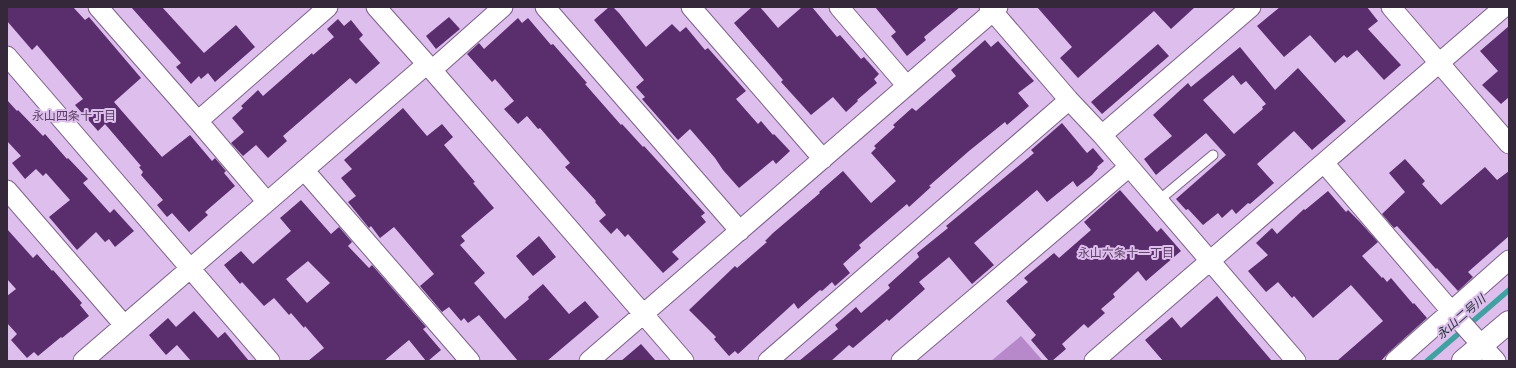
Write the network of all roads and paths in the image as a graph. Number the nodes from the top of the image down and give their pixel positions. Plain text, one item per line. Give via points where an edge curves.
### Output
1 (98, 7) edge
2 (328, 7) edge
3 (376, 7) edge
4 (503, 7) edge
5 (545, 7) edge
6 (691, 7) edge
7 (839, 7) edge
8 (1251, 7) edge
9 (1391, 7) edge
10 (1504, 7) edge
11 (993, 9) edge
12 (7, 56) edge
13 (1439, 62) junction
14 (430, 67) junction
15 (907, 86) junction
16 (1069, 100) junction
17 (198, 121) junction
18 (1102, 135) junction
19 (1509, 144) edge
20 (1213, 155) dead end
21 (823, 159) junction
22 (1324, 162) junction
23 (1129, 167) junction
24 (304, 170) junction
25 (7, 190) edge
26 (1158, 201) junction
27 (267, 202) junction
28 (740, 231) junction
29 (1509, 260) edge
30 (1210, 261) junction
31 (190, 268) junction
32 (643, 314) junction
33 (1454, 315) junction
34 (1509, 322) edge
35 (124, 325) junction
36 (1476, 339) junction
37 (83, 361) edge
38 (270, 361) edge
39 (470, 361) edge
40 (589, 361) edge
41 (684, 361) edge
42 (768, 361) edge
43 (901, 361) edge
44 (1094, 361) edge
45 (1296, 361) edge
46 (1395, 361) edge
47 (1464, 361) edge
48 (1496, 361) edge

1 - 17 street
2 - 17 street
3 - 14 street
4 - 14 street
5 - 28 street
6 - 21 street
7 - 15 street
8 - 18 street
9 - 13 street
10 - 13 street
11 - 15 street
11 - 16 street
12 - 31 street
13 - 19 street
13 - 22 street
14 - 24 street
14 - 32 street
15 - 21 street
16 - 18 street
16 - 42 street
17 - 27 street
18 - 23 street
20 - 26 lane
21 - 28 street
22 - 30 street
22 - 33 street
23 - 26 street
23 - 43 street
24 - 27 street
24 - 39 street
25 - 35 street
26 - 30 street
27 - 31 street
28 - 32 street
29 - 33 street
30 - 44 street
30 - 45 street
31 - 35 street
31 - 38 street
32 - 40 street
32 - 41 street
33 - 36 street
33 - 46 street
34 - 36 street
35 - 37 street
36 - 47 street
36 - 48 street

